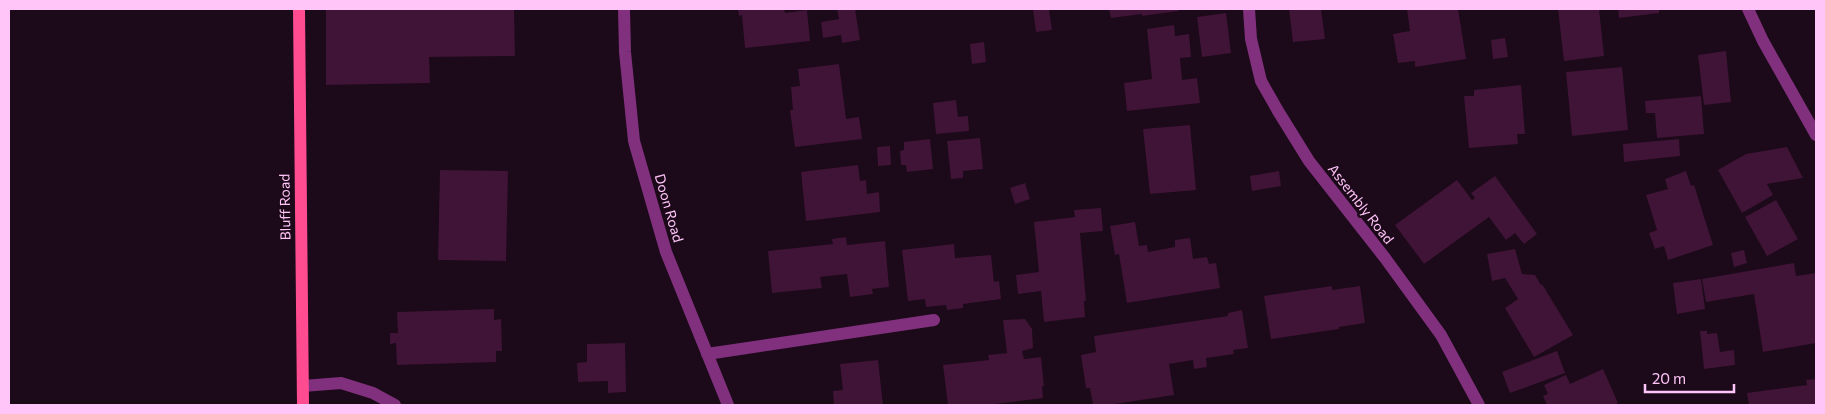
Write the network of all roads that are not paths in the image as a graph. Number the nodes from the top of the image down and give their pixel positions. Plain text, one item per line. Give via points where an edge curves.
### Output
1 (299, 9) edge
2 (624, 9) edge
3 (1249, 9) edge
4 (1748, 9) edge
5 (1816, 135) edge
6 (934, 320) dead end
7 (707, 354) junction
8 (303, 386) junction
9 (303, 405) edge
10 (395, 405) edge
11 (728, 405) edge
12 (1479, 405) edge

1 - 8 main road, Bluff Road
2 - 7 street, Doon Road via 634,141 666,252
3 - 12 street, Assembly Road via 1251,39 1261,81 1308,161 1441,335
4 - 5 street
6 - 7 street
7 - 11 street, Doon Road
8 - 9 main road, Bluff Road
8 - 10 street via 341,383 373,393

